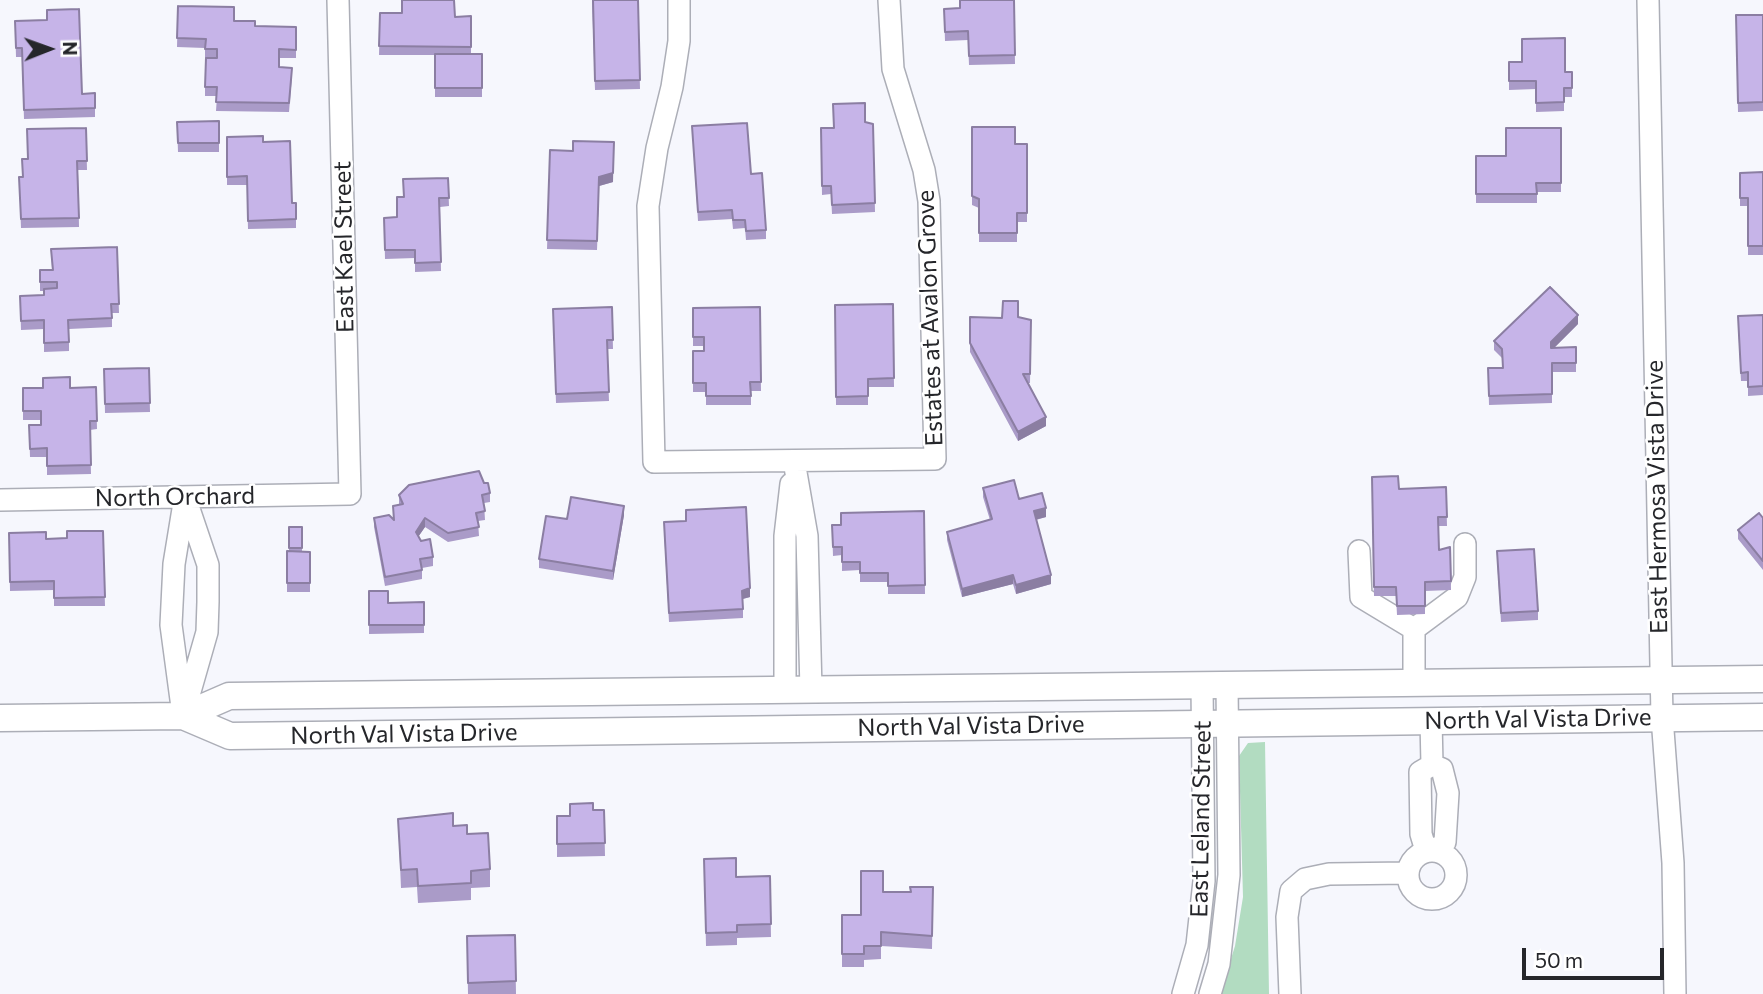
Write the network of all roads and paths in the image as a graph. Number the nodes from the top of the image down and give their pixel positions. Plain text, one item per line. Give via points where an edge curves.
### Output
1 (338, 0) edge
2 (679, 0) edge
3 (889, 0) edge
4 (1648, 0) edge
5 (794, 461) junction
6 (350, 494) joint
7 (185, 497) junction
8 (0, 500) edge
9 (1465, 544) dead end
10 (1359, 551) dead end
11 (172, 601) junction
12 (208, 602) junction
13 (809, 614) junction
14 (785, 615) junction
15 (1414, 629) junction
16 (1763, 679) edge
17 (1661, 680) junction
18 (1414, 682) junction
19 (1214, 684) junction
20 (785, 690) junction
21 (811, 690) junction
22 (183, 716) junction
23 (1662, 717) junction
24 (1763, 717) edge
25 (0, 718) edge
26 (1431, 720) junction
27 (1215, 723) junction
28 (1435, 851) junction
29 (1408, 873) junction
30 (1183, 994) edge
31 (1210, 994) edge
32 (1290, 994) edge
33 (1675, 994) edge

1 - 6 street, East Kael Street
2 - 5 street, Estates at Avalon Grove via 673,87 648,206 654,462
3 - 5 street, Estates at Avalon Grove via 893,69 929,201 934,459
4 - 17 street, East Hermosa Vista Drive
5 - 13 street via 807,536
5 - 14 street via 785,536
6 - 7 street, North Orchard
7 - 8 street, North Orchard
7 - 11 street
7 - 12 street via 208,565
9 - 15 street via 1465,577 1457,597 1430,607
10 - 15 street via 1361,597 1390,607
11 - 12 street
11 - 22 street
12 - 22 street via 207,632
13 - 14 street
13 - 21 street
14 - 20 street
15 - 18 street
16 - 17 main road, North Val Vista Drive
17 - 18 main road, North Val Vista Drive
17 - 23 street, East Hermosa Vista Drive
18 - 19 main road, North Val Vista Drive
19 - 21 main road, North Val Vista Drive
19 - 27 street, East Leland Street
20 - 21 main road, North Val Vista Drive
20 - 22 main road, North Val Vista Drive via 229,696
22 - 25 main road, North Val Vista Drive
22 - 27 main road, North Val Vista Drive via 230,736
23 - 24 main road, North Val Vista Drive
23 - 26 main road, North Val Vista Drive
23 - 33 street, East Hermosa Vista Drive via 1674,863
26 - 27 main road, North Val Vista Drive
26 - 28 street via 1432,765 1420,772 1421,835 1424,844
27 - 30 street, East Leland Street via 1197,945
27 - 31 street, East Leland Street via 1228,898
28 - 29 street via 1416,856
28 - 29 street via 1446,855 1455,869 1449,891 1436,899 1421,896 1410,885
29 - 32 street via 1329,874 1305,879 1291,891 1287,916

